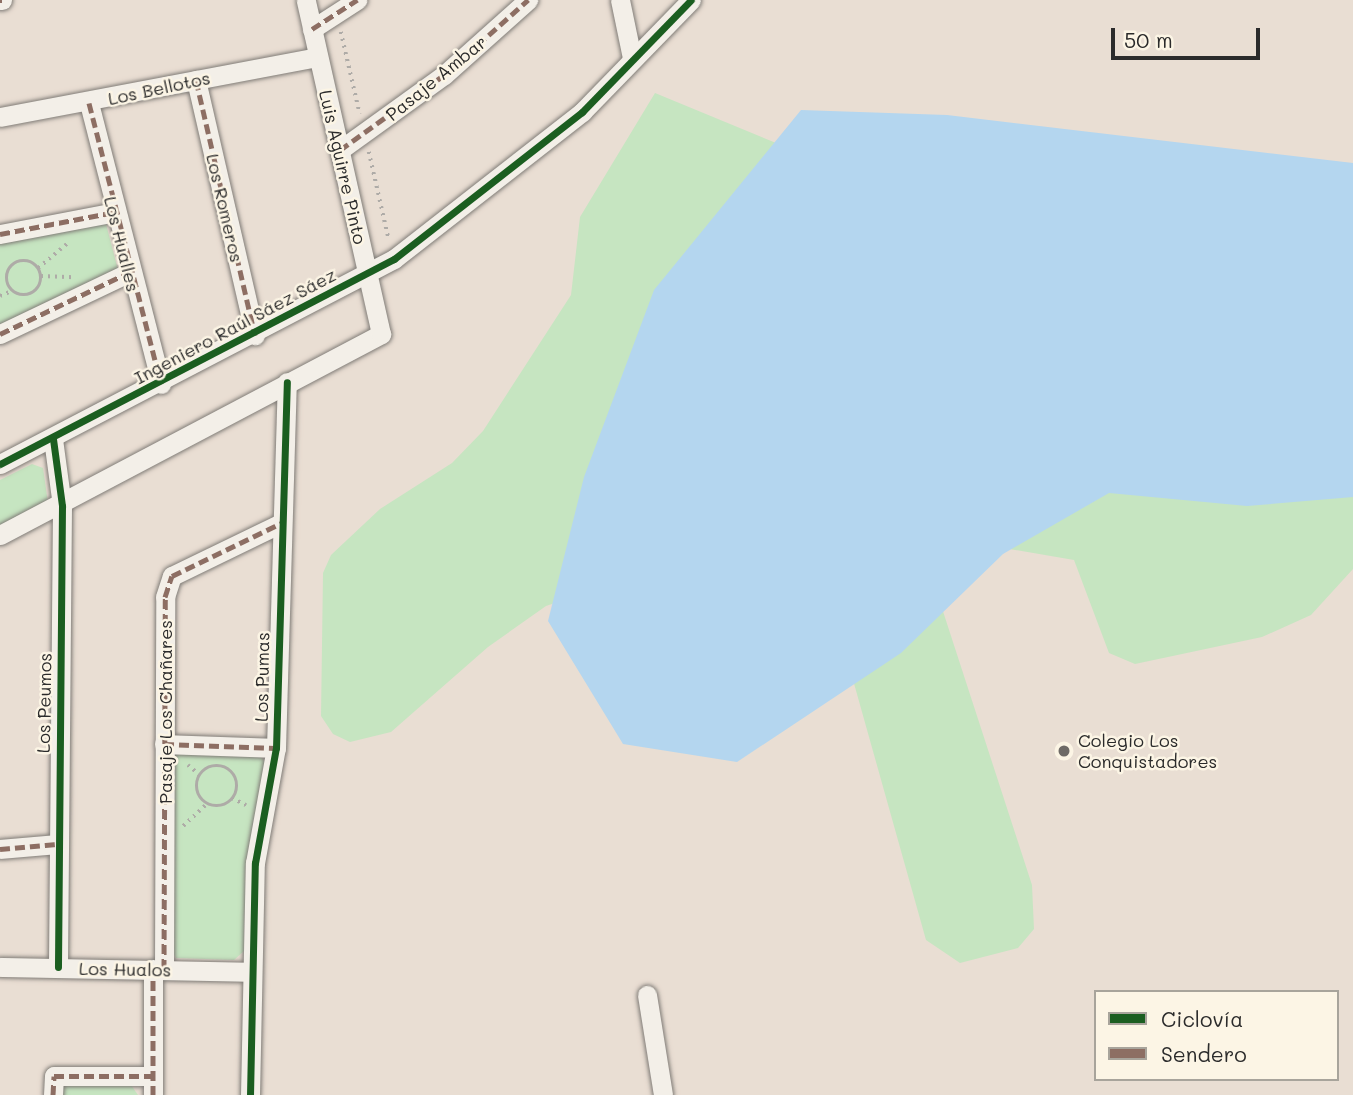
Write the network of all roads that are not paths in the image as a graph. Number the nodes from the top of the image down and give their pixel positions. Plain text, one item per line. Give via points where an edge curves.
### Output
1 (306, 0) edge
2 (357, 0) edge
3 (528, 0) edge
4 (620, 0) edge
5 (691, 0) edge
6 (312, 29) junction
7 (317, 57) junction
8 (632, 58) junction
9 (196, 80) junction
10 (89, 103) junction
11 (0, 117) edge
12 (340, 150) junction
13 (115, 212) junction
14 (0, 234) edge
15 (128, 273) junction
16 (367, 273) junction
17 (0, 334) edge
18 (255, 335) junction
19 (287, 382) junction
20 (161, 384) junction
21 (53, 439) junction
22 (0, 464) edge
23 (62, 506) junction
24 (281, 523) junction
25 (0, 535) edge
26 (164, 744) junction
27 (276, 748) junction
28 (57, 844) junction
29 (0, 849) edge
30 (0, 967) edge
31 (58, 967) junction
32 (159, 969) junction
33 (251, 972) junction
34 (647, 995) dead end
35 (153, 1086) edge
36 (53, 1095) edge
37 (250, 1095) edge
38 (663, 1095) edge

1 - 6 street, Luis Aguirre Pinto
2 - 6 street
3 - 12 street, Pasaje Ambar via 444,75
4 - 8 street
5 - 8 street, Ingeniero Raúl Sáez Sáez
6 - 7 street, Luis Aguirre Pinto
7 - 9 street, Los Bellotos
7 - 12 street, Luis Aguirre Pinto
8 - 16 street, Ingeniero Raúl Sáez Sáez via 582,112 487,190
9 - 10 street, Los Bellotos
9 - 18 street, Los Romeros
10 - 11 street, Los Bellotos
10 - 13 street, Los Hualles
12 - 16 street, Luis Aguirre Pinto
13 - 14 street
13 - 15 street, Los Hualles
15 - 17 street
15 - 20 street, Los Hualles
16 - 18 street, Ingeniero Raúl Sáez Sáez
16 - 19 street, Luis Aguirre Pinto via 381,334
18 - 20 street, Ingeniero Raúl Sáez Sáez
19 - 23 street
19 - 24 street, Los Pumas
20 - 21 street, Ingeniero Raúl Sáez Sáez
21 - 22 street, Ingeniero Raúl Sáez Sáez
21 - 23 street, Los Peumos
23 - 25 street
23 - 28 street, Los Peumos
24 - 26 street, Pasaje Los Chañares via 172,576 165,597
24 - 27 street, Los Pumas
26 - 27 street
26 - 32 street, Pasaje Los Chañares
27 - 33 street, Los Pumas via 255,863
28 - 29 street
28 - 31 street, Los Peumos
30 - 31 street, Los Hualos
31 - 32 street, Los Hualos
32 - 33 street, Los Hualos
32 - 35 street, Pasaje Los Chañares
33 - 37 street, Los Pumas
34 - 38 street
35 - 36 street via 54,1076

